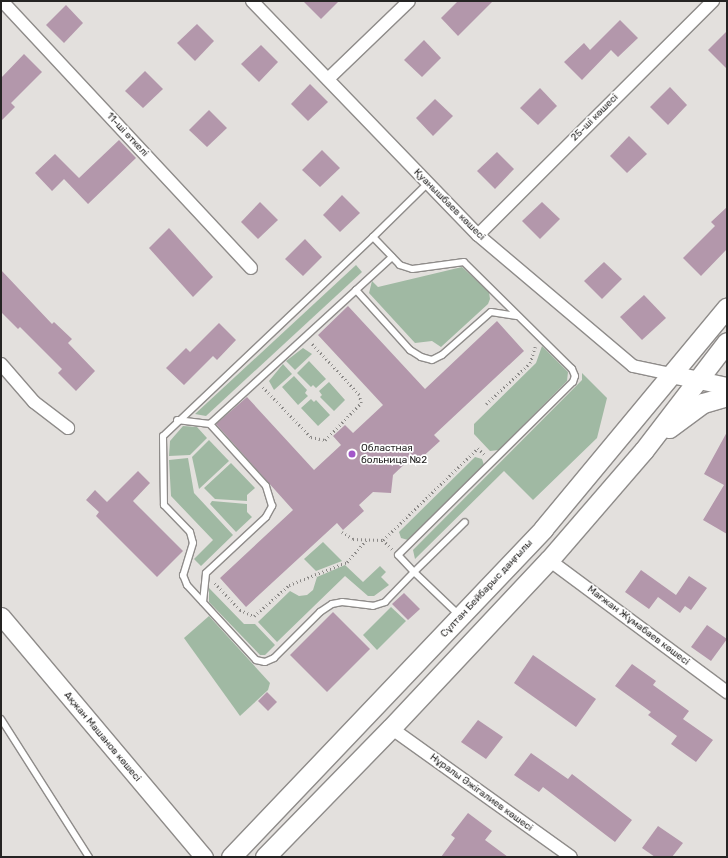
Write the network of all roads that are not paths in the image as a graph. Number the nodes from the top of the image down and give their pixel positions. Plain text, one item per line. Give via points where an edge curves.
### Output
1 (2, 1) edge
2 (252, 1) edge
3 (408, 1) edge
4 (713, 1) edge
5 (328, 79) junction
6 (428, 183) junction
7 (478, 235) junction
8 (373, 237) junction
9 (392, 257) junction
10 (251, 268) dead end
11 (356, 290) junction
12 (727, 307) edge
13 (519, 316) junction
14 (727, 342) edge
15 (1, 364) edge
16 (671, 374) junction
17 (697, 380) junction
18 (727, 386) edge
19 (727, 396) edge
20 (177, 420) junction
21 (210, 424) junction
22 (68, 428) dead end
23 (644, 450) junction
24 (465, 522) dead end
25 (549, 560) junction
26 (414, 572) junction
27 (203, 602) junction
28 (1, 616) edge
29 (461, 617) junction
30 (727, 692) edge
31 (1, 719) edge
32 (391, 728) junction
33 (3, 729) edge
34 (89, 857) edge
35 (204, 857) edge
36 (232, 857) edge
37 (265, 857) edge
38 (571, 857) edge

1 - 10 street, 11-ші өткелі
2 - 5 street, Қуанышбаев көшесі
3 - 5 street
4 - 7 street, 25-ші көшесі
5 - 6 street, Қуанышбаев көшесі
6 - 7 street, Қуанышбаев көшесі
6 - 8 lane
7 - 16 street, Қуанышбаев көшесі via 633,366
8 - 9 lane
8 - 20 lane
9 - 11 lane
9 - 13 lane via 400,265 412,270 464,262
11 - 13 lane via 410,350 432,360 442,355 491,312
11 - 21 lane
12 - 16 main road, Сұлтан Бейбарыс даңғылы
13 - 26 lane via 572,369 575,376 573,382 398,555
14 - 17 main road
15 - 22 street via 34,402
16 - 17 street
16 - 29 main road, Сұлтан Бейбарыс даңғылы via 543,529
17 - 18 street
17 - 23 main road
19 - 23 main road via 703,403 680,418
20 - 21 lane
20 - 27 lane via 162,440 161,496 164,505 190,532 193,543 183,574 187,585
21 - 27 lane via 266,486 272,506 266,517 206,573
23 - 25 main road
24 - 26 lane
25 - 30 street, Мағжан Жұмабаев көшесі
25 - 32 main road
26 - 27 lane via 385,602 372,606 342,602 332,604 320,612 274,658 265,662 256,660
26 - 29 lane
28 - 35 street, Ақжан Машанов көшесі
29 - 36 main road, Сұлтан Бейбарыс даңғылы
31 - 33 lane
32 - 37 main road
32 - 38 street, Нұралы Әжiгалиев көшесi
33 - 34 lane

